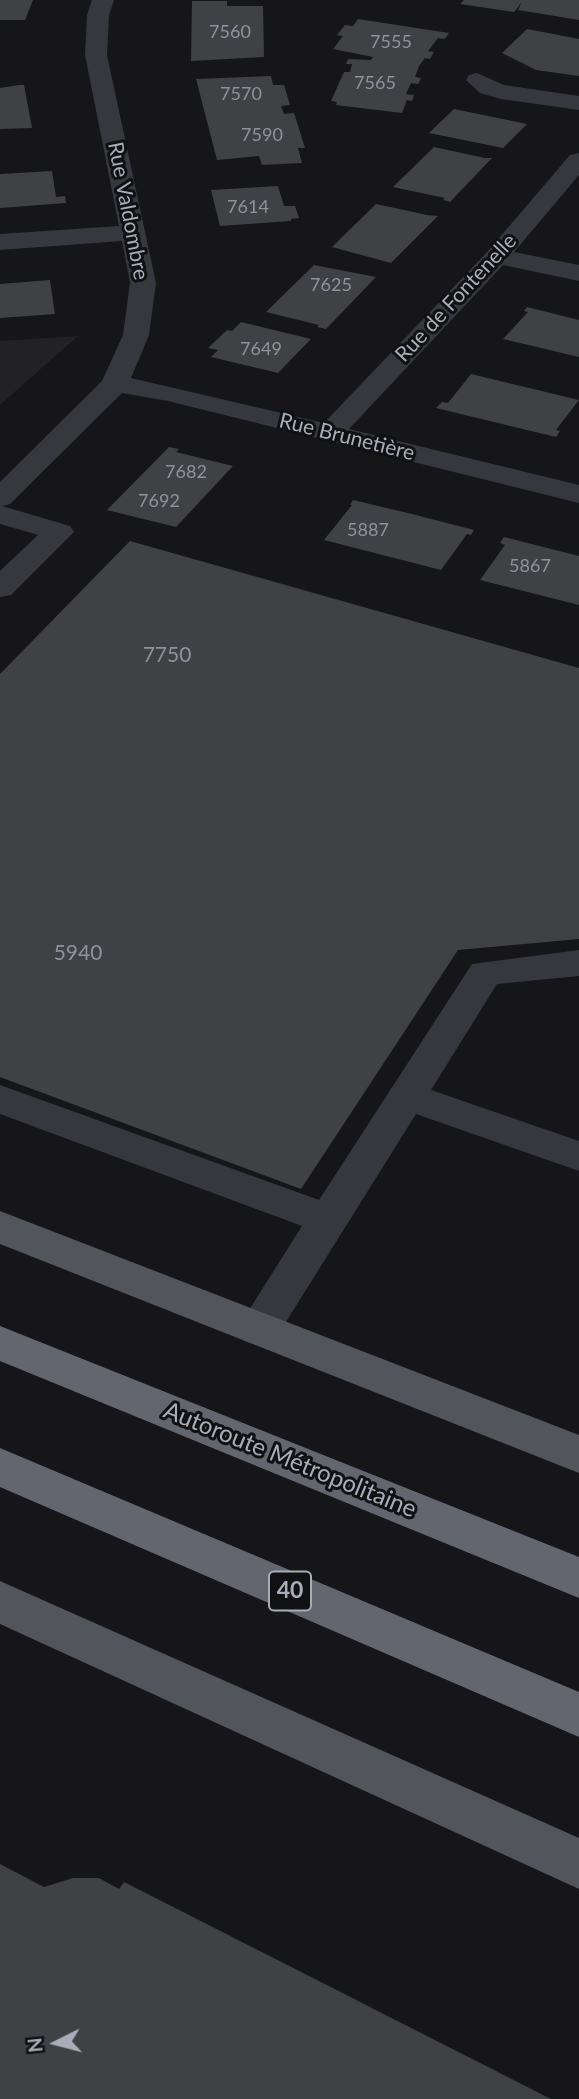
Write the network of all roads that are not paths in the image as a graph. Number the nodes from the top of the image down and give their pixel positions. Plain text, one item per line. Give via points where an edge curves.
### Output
1 (103, 0) edge
2 (477, 80) dead end
3 (579, 103) edge
4 (579, 160) edge
5 (134, 232) junction
6 (0, 242) edge
7 (497, 256) junction
8 (579, 274) edge
9 (115, 383) junction
10 (330, 433) junction
11 (579, 495) edge
12 (0, 498) edge
13 (0, 515) edge
14 (0, 587) edge
15 (579, 963) edge
16 (409, 1097) junction
17 (0, 1099) edge
18 (579, 1156) edge
19 (330, 1220) junction
20 (0, 1227) edge
21 (259, 1329) junction
22 (0, 1343) edge
23 (579, 1454) edge
24 (0, 1467) edge
25 (579, 1578) edge
26 (0, 1602) edge
27 (579, 1715) edge
28 (579, 1864) edge

1 - 5 street, Rue Valdombre via 96,55
2 - 3 street via 501,92
4 - 7 street, Rue de Fontenelle
5 - 6 street
5 - 9 street, Rue Valdombre via 143,283 142,308 136,335
7 - 8 street
7 - 10 street, Rue de Fontenelle
9 - 10 street, Rue Brunetière
9 - 12 street, Rue Valdombre
10 - 11 street, Rue Brunetière
13 - 14 street via 59,532
15 - 16 street via 485,973
16 - 18 street
16 - 19 street
17 - 19 street
19 - 21 street
20 - 21 main road
21 - 23 main road
22 - 25 highway, Autoroute Métropolitaine
24 - 27 highway, 40
26 - 28 main road

